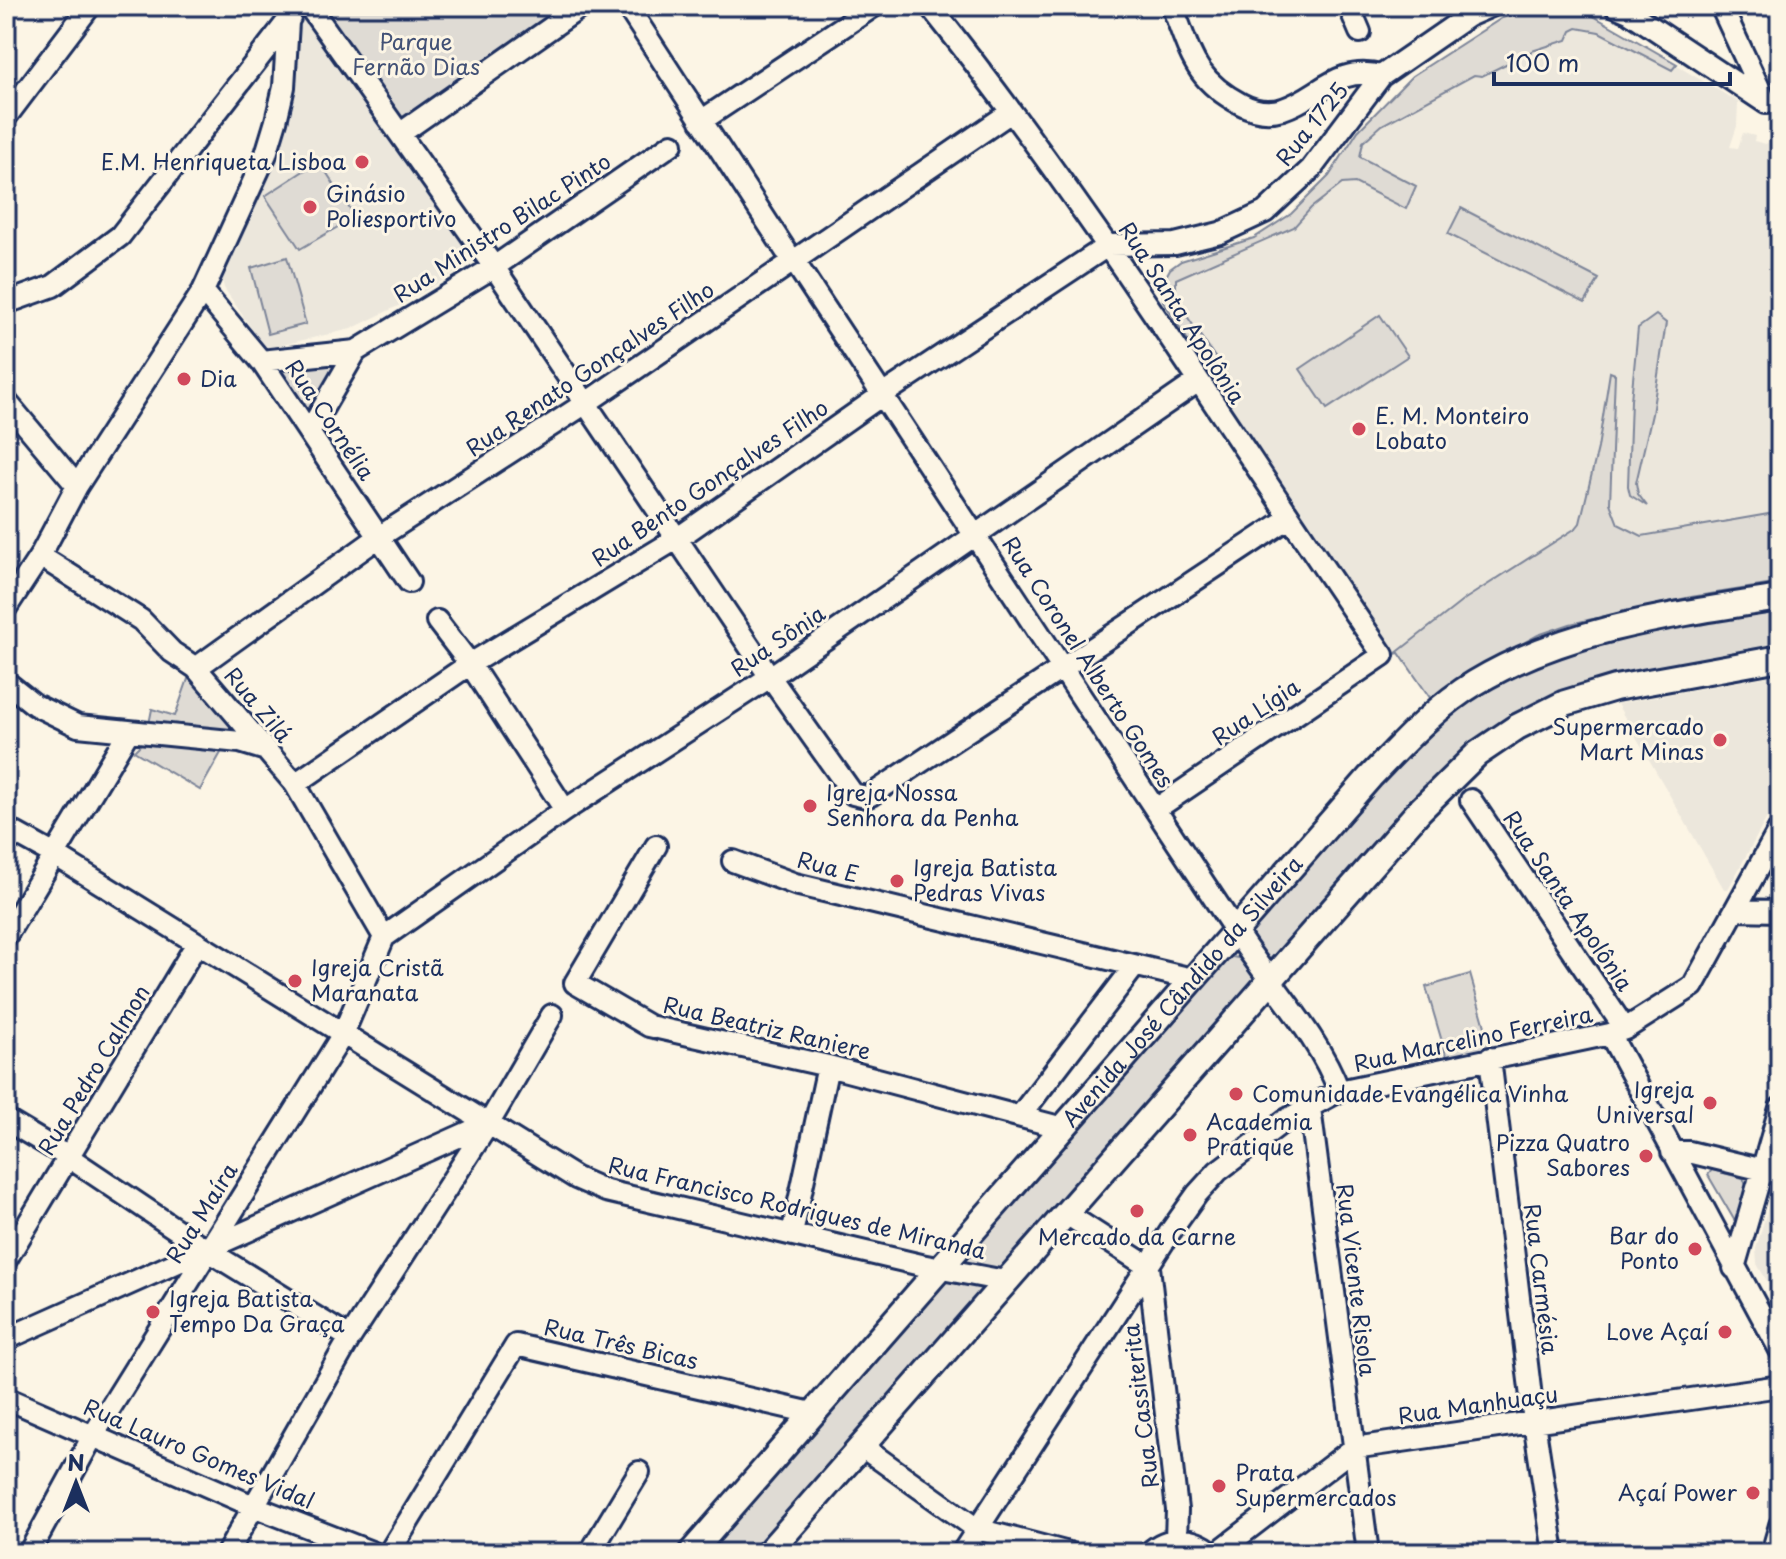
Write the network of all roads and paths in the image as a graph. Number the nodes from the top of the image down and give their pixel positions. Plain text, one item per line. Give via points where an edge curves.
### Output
1 (90, 6) edge
2 (309, 6) edge
3 (582, 6) edge
4 (627, 6) edge
5 (874, 6) edge
6 (930, 6) edge
7 (1172, 6) edge
8 (1349, 6) edge
9 (1491, 6) edge
10 (1615, 6) edge
11 (1721, 6) edge
12 (290, 12) edge
13 (1360, 32) dead end
14 (1381, 76) junction
15 (1773, 98) edge
16 (1011, 112) junction
17 (6, 117) edge
18 (701, 121) junction
19 (401, 133) junction
20 (672, 144) dead end
21 (1109, 245) junction
22 (790, 256) junction
23 (494, 267) junction
24 (203, 291) junction
25 (6, 303) edge
26 (356, 351) junction
27 (261, 361) junction
28 (1197, 382) junction
29 (882, 395) junction
30 (6, 401) edge
31 (586, 403) junction
32 (309, 432) junction
33 (77, 486) junction
34 (1289, 518) junction
35 (974, 534) junction
36 (379, 537) junction
37 (678, 538) junction
38 (40, 556) junction
39 (409, 582) dead end
40 (1780, 598) edge
41 (6, 608) edge
42 (437, 621) dead end
43 (1383, 655) joint
44 (1780, 658) edge
45 (470, 664) junction
46 (1064, 667) junction
47 (196, 668) junction
48 (770, 677) junction
49 (6, 682) edge
50 (129, 731) junction
51 (263, 749) junction
52 (295, 784) junction
53 (1471, 800) dead end
54 (1156, 809) junction
55 (565, 810) junction
56 (6, 828) edge
57 (1780, 828) edge
58 (656, 846) dead end
59 (55, 855) junction
60 (733, 861) dead end
61 (1735, 910) junction
62 (1780, 911) edge
63 (1236, 929) junction
64 (6, 936) edge
65 (384, 937) junction
66 (196, 945) junction
67 (1134, 967) junction
68 (1192, 979) junction
69 (1270, 979) junction
70 (552, 1015) dead end
71 (1618, 1032) junction
72 (343, 1034) junction
73 (1490, 1058) junction
74 (828, 1066) junction
75 (1339, 1091) junction
76 (1310, 1108) junction
77 (1780, 1108) edge
78 (1020, 1116) junction
79 (6, 1120) edge
80 (489, 1123) junction
81 (1063, 1128) junction
82 (1672, 1152) junction
83 (70, 1158) junction
84 (1772, 1172) edge
85 (1065, 1213) junction
86 (792, 1234) junction
87 (207, 1250) junction
88 (6, 1260) edge
89 (940, 1267) junction
90 (1149, 1267) junction
91 (1734, 1268) junction
92 (1005, 1281) junction
93 (350, 1338) junction
94 (6, 1339) edge
95 (1780, 1350) edge
96 (1780, 1386) edge
97 (6, 1398) edge
98 (812, 1413) junction
99 (1534, 1422) junction
100 (94, 1434) junction
101 (861, 1446) junction
102 (1354, 1448) junction
103 (639, 1472) dead end
104 (253, 1506) junction
105 (1780, 1525) edge
106 (977, 1529) junction
107 (1176, 1539) junction
108 (29, 1553) edge
109 (227, 1553) edge
110 (374, 1553) edge
111 (389, 1553) edge
112 (590, 1553) edge
113 (691, 1553) edge
114 (768, 1553) edge
115 (962, 1553) edge
116 (1069, 1553) edge
117 (1149, 1553) edge
118 (1215, 1553) edge
119 (1368, 1553) edge
120 (1554, 1553) edge
121 (1772, 1553) edge

1 - 17 street
2 - 19 street
3 - 19 street
4 - 18 street, Rua Coronel Alberto Gomes
5 - 18 street
6 - 16 street, Rua Santa Apolônia
7 - 14 street via 1205,80 1248,108 1284,109 1344,76
8 - 13 street
9 - 14 street, Rua 1725
10 - 15 street
11 - 15 street
12 - 24 street via 284,87 266,154
12 - 25 street via 120,236 53,286
14 - 21 street, Rua 1725 via 1311,169 1265,212 1220,233 1175,244
16 - 21 street, Rua Santa Apolônia
16 - 22 street, Rua Renato Gonçalves Filho
18 - 22 street, Rua Coronel Alberto Gomes
19 - 23 street
20 - 23 street, Rua Ministro Bilac Pinto
21 - 28 street, Rua Santa Apolônia
21 - 29 street, Rua Bento Gonçalves Filho
22 - 29 street, Rua Coronel Alberto Gomes
22 - 31 street, Rua Renato Gonçalves Filho
23 - 26 street, Rua Ministro Bilac Pinto
23 - 31 street
24 - 27 street, Rua Cornélia
24 - 33 street
26 - 27 street, Rua Ministro Bilac Pinto
26 - 32 street, Rua Ministro Bilac Pinto
27 - 32 street, Rua Cornélia
28 - 34 street, Rua Santa Apolônia
28 - 35 street, Rua Sônia
29 - 35 street, Rua Coronel Alberto Gomes
29 - 37 street, Rua Bento Gonçalves Filho
30 - 33 street
31 - 36 street, Rua Renato Gonçalves Filho
31 - 37 street
32 - 36 street, Rua Cornélia
33 - 38 street
34 - 43 street, Rua Santa Apolônia
34 - 46 street
35 - 46 street, Rua Coronel Alberto Gomes
35 - 48 street, Rua Sônia
36 - 39 street, Rua Cornélia
36 - 47 street, Rua Renato Gonçalves Filho
37 - 45 street, Rua Bento Gonçalves Filho
37 - 48 street
38 - 41 street
38 - 47 street, Rua Zilá via 141,620
40 - 63 main road, Avenida José Cândido da Silveira via 1591,634 1556,644 1473,684 1400,746
42 - 45 street
43 - 54 street, Rua Lígia
44 - 69 main road via 1615,688 1565,703 1500,738 1419,811
45 - 52 street, Rua Bento Gonçalves Filho
45 - 55 street
46 - 48 street via 871,795 859,796 848,789
46 - 54 street, Rua Coronel Alberto Gomes
47 - 51 street, Rua Zilá
48 - 55 street, Rua Sônia
49 - 50 street via 65,721
50 - 51 street
50 - 59 street
51 - 52 street, Rua Zilá
52 - 65 street, Rua Zilá
53 - 71 street, Rua Santa Apolônia
54 - 63 street, Rua Coronel Alberto Gomes
55 - 65 street, Rua Sônia
56 - 59 street, Rua Francisco Rodrigues de Miranda
57 - 61 street, Rua Marcelino Ferreira
58 - 74 street, Rua Beatriz Raniere via 575,983 649,1026
59 - 64 street
59 - 66 street, Rua Francisco Rodrigues de Miranda
60 - 67 street, Rua E via 795,884
61 - 62 street
61 - 71 street, Rua Marcelino Ferreira via 1693,986
63 - 68 main road, Avenida José Cândido da Silveira
63 - 69 street, Rua Coronel Alberto Gomes
65 - 72 street, Rua Maíra
66 - 72 street, Rua Francisco Rodrigues de Miranda
66 - 83 street, Rua Pedro Calmon
67 - 68 street, Rua E
67 - 78 street
68 - 81 main road, Avenida José Cândido da Silveira
69 - 75 street, Rua Coronel Alberto Gomes
69 - 85 main road
70 - 80 street
71 - 73 street, Rua Marcelino Ferreira
71 - 82 street, Rua Santa Apolônia
72 - 80 street, Rua Francisco Rodrigues de Miranda
72 - 87 street, Rua Maíra
73 - 75 street, Rua Marcelino Ferreira
73 - 99 street, Rua Carmésia
74 - 78 street, Rua Beatriz Raniere
74 - 86 street
75 - 76 street, Rua Marcelino Ferreira
76 - 90 street, Rua Marcelino Ferreira via 1218,1171
76 - 102 street, Rua Vicente Risola
77 - 84 street
78 - 81 street, Rua Beatriz Raniere
79 - 83 street
80 - 86 street, Rua Francisco Rodrigues de Miranda via 566,1173 606,1191
80 - 87 street
80 - 93 street
81 - 89 main road, Avenida José Cândido da Silveira
82 - 84 street
82 - 91 street, Rua Santa Apolônia
83 - 87 street
83 - 88 street, Rua Pedro Calmon
84 - 91 street
85 - 90 street
85 - 92 main road
86 - 89 street, Rua Francisco Rodrigues de Miranda
87 - 93 street
87 - 94 street
87 - 100 street, Rua Maíra
89 - 92 street, Rua Francisco Rodrigues de Miranda
89 - 98 main road, Avenida José Cândido da Silveira
90 - 106 street, Rua Marcelino Ferreira
90 - 107 street, Rua Cassiterita
91 - 95 street, Rua Santa Apolônia
92 - 101 main road
93 - 104 street
96 - 99 street, Rua Manhuaçu
97 - 100 street, Rua Lauro Gomes Vidal
98 - 111 street, Rua Três Bicas via 516,1345
98 - 113 main road, Avenida José Cândido da Silveira
99 - 102 street, Rua Manhuaçu
99 - 120 street, Rua Carmésia
100 - 104 street, Rua Lauro Gomes Vidal
100 - 108 street, Rua Maíra
101 - 106 street
101 - 114 main road
102 - 118 street, Rua Manhuaçu
102 - 119 street, Rua Vicente Risola
103 - 112 street
104 - 109 street
104 - 110 street, Rua Lauro Gomes Vidal
105 - 121 street
106 - 115 street, Rua Marcelino Ferreira
106 - 116 street
107 - 117 street
107 - 118 street

